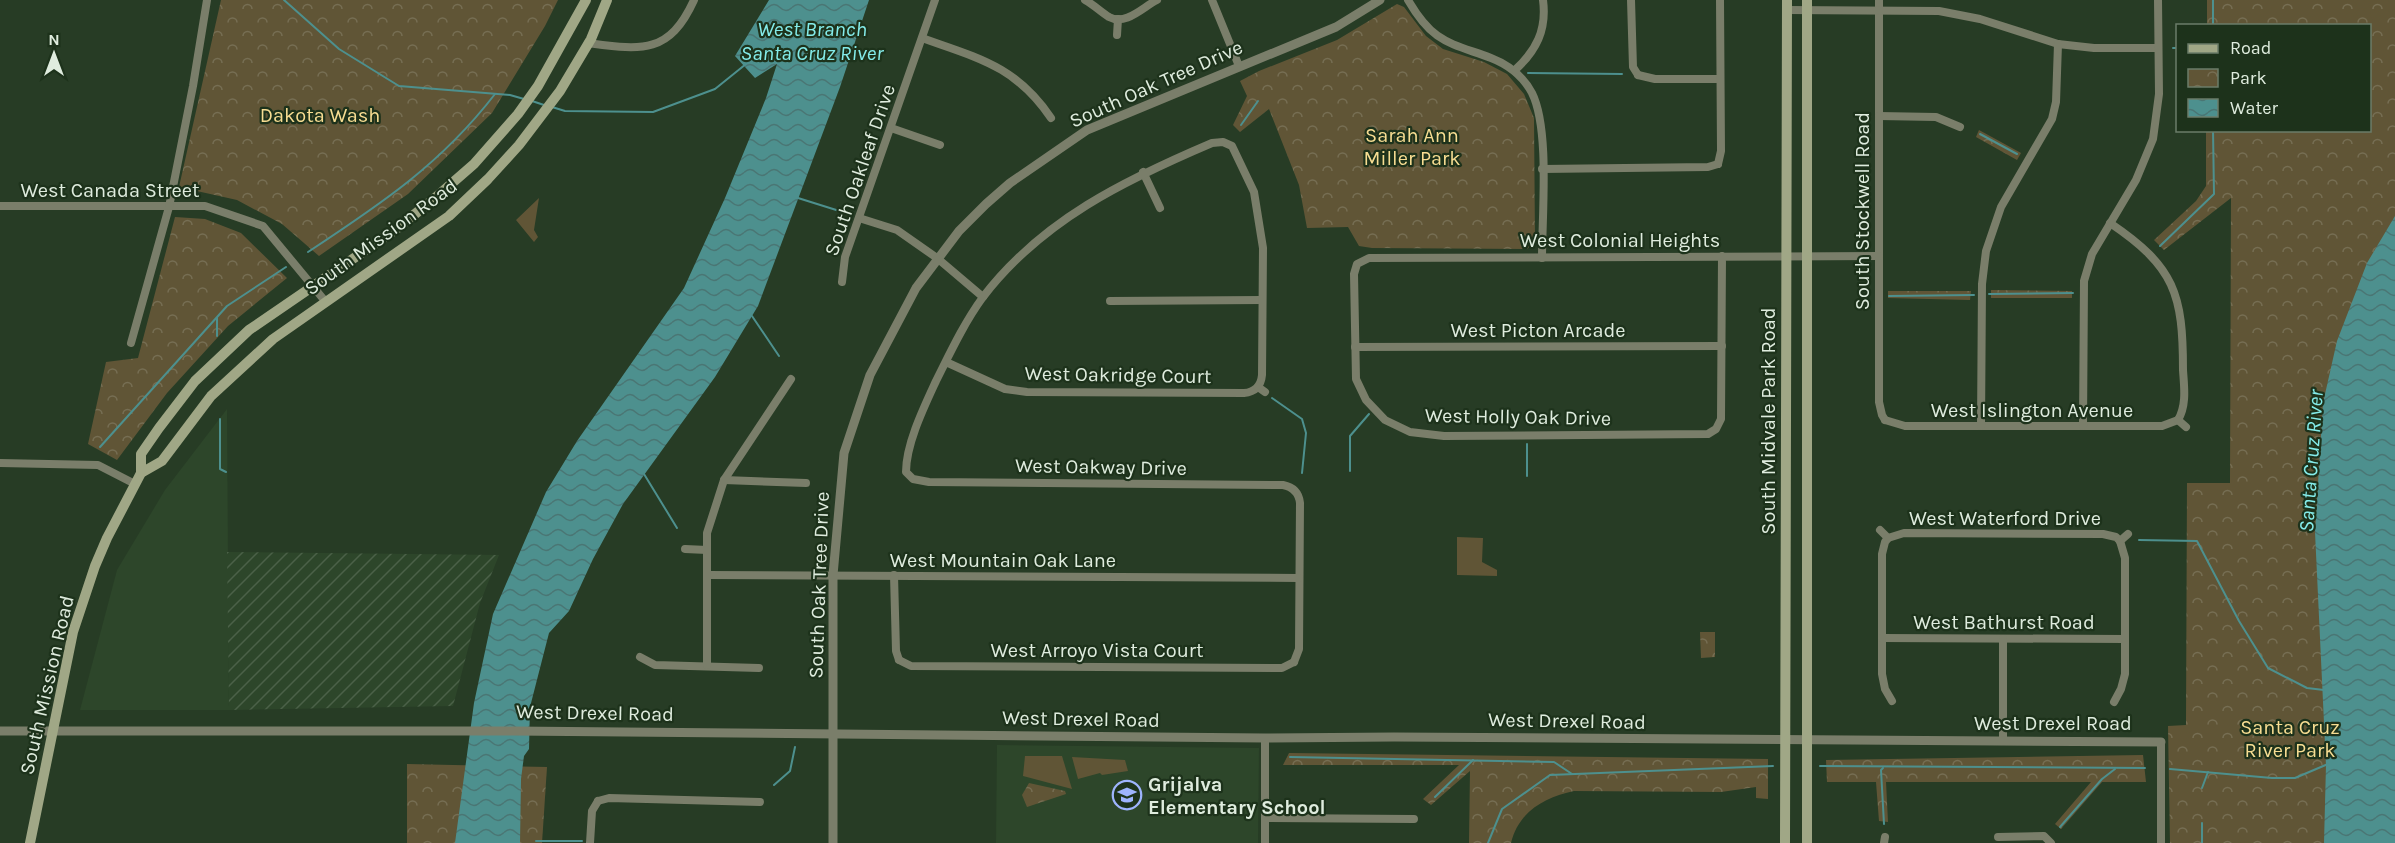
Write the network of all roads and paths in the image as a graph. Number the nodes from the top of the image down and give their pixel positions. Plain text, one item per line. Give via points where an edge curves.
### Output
1 (207, 0) edge
2 (586, 0) edge
3 (607, 0) edge
4 (694, 0) edge
5 (935, 0) edge
6 (1085, 0) edge
7 (1157, 0) edge
8 (1212, 0) edge
9 (1380, 0) edge
10 (1408, 0) edge
11 (1543, 0) edge
12 (1630, 0) edge
13 (1720, 0) edge
14 (1879, 0) edge
15 (2158, 0) edge
16 (1787, 5) edge
17 (1807, 5) edge
18 (1879, 9) junction
19 (1118, 19) junction
20 (1117, 35) dead end
21 (922, 38) junction
22 (588, 43) junction
23 (2058, 44) junction
24 (2158, 48) junction
25 (1239, 66) junction
26 (1515, 70) junction
27 (1720, 79) junction
28 (1879, 116) junction
29 (1051, 118) dead end
30 (1960, 127) dead end
31 (891, 128) junction
32 (939, 145) dead end
33 (1542, 169) junction
34 (1143, 172) junction
35 (0, 206) edge
36 (169, 207) junction
37 (1160, 208) dead end
38 (859, 218) junction
39 (2110, 223) junction
40 (1722, 256) junction
41 (1787, 256) junction
42 (1807, 256) junction
43 (1879, 256) junction
44 (937, 258) junction
45 (1542, 258) junction
46 (1358, 260) joint
47 (842, 282) dead end
48 (312, 286) junction
49 (983, 297) junction
50 (1262, 300) junction
51 (325, 301) junction
52 (1110, 301) dead end
53 (131, 343) dead end
54 (1722, 346) junction
55 (1355, 347) junction
56 (946, 362) junction
57 (791, 380) dead end
58 (1258, 387) junction
59 (1265, 392) dead end
60 (2178, 420) junction
61 (1882, 423) joint
62 (1981, 426) junction
63 (2084, 426) junction
64 (2186, 427) dead end
65 (0, 463) edge
66 (141, 474) junction
67 (723, 480) junction
68 (806, 483) dead end
69 (135, 484) junction
70 (1880, 530) dead end
71 (2128, 534) dead end
72 (1888, 538) junction
73 (2120, 541) junction
74 (685, 549) dead end
75 (707, 550) junction
76 (706, 575) junction
77 (833, 575) junction
78 (894, 575) junction
79 (1299, 578) junction
80 (1882, 638) junction
81 (2003, 639) junction
82 (2125, 639) junction
83 (640, 657) dead end
84 (706, 664) junction
85 (759, 668) dead end
86 (1892, 701) dead end
87 (2114, 702) dead end
88 (54, 730) junction
89 (0, 731) edge
90 (833, 734) junction
91 (1265, 738) junction
92 (1808, 739) junction
93 (1785, 741) junction
94 (2003, 741) junction
95 (2161, 742) joint
96 (760, 802) dead end
97 (1265, 818) junction
98 (1413, 819) dead end
99 (1998, 837) dead end
100 (30, 843) edge
101 (590, 843) edge
102 (833, 843) edge
103 (1265, 843) edge
104 (1785, 843) edge
105 (1807, 843) edge
106 (2051, 843) edge
107 (2161, 843) edge

1 - 36 street
2 - 48 main road, South Mission Road via 538,86 474,164 395,230
3 - 22 main road, South Mission Road
4 - 22 street via 686,19 664,40 630,49
5 - 21 street, South Oakleaf Drive
6 - 19 street
7 - 19 street via 1128,18
8 - 25 street
9 - 25 street, South Oak Tree Drive via 1336,27
10 - 26 street via 1419,20 1434,34 1454,47
11 - 26 street via 1539,40
12 - 27 street via 1635,78
13 - 27 street
14 - 18 street, South Stockwell Road
15 - 24 street
16 - 17 street
16 - 41 main road, South Midvale Park Road
17 - 18 street
17 - 42 main road, South Midvale Park Road
18 - 23 street via 1952,12
18 - 28 street, South Stockwell Road
19 - 20 street
21 - 29 street via 1010,73
21 - 31 street, South Oakleaf Drive
22 - 51 main road, South Mission Road via 560,91 488,179 449,216
23 - 24 street via 2107,49
23 - 62 street via 2052,119 2001,207 1986,251 1982,284
24 - 39 street via 2158,105 2153,139 2141,172
25 - 44 street, South Oak Tree Drive via 1087,130 999,193
26 - 33 street via 1532,93 1541,120
27 - 33 street via 1720,166
28 - 30 street via 1936,117
28 - 43 street, South Stockwell Road
31 - 32 street
31 - 38 street, South Oakleaf Drive
33 - 45 street
34 - 37 street
34 - 49 street via 1083,206 1038,240
34 - 50 street via 1228,140 1254,192 1263,248
35 - 36 street, West Canada Street
36 - 48 street, West Canada Street via 205,206 263,226
36 - 53 street
38 - 44 street via 897,230
38 - 47 street, South Oakleaf Drive via 845,257
39 - 60 street via 2148,251 2175,292 2183,336 2184,403
39 - 63 street via 2092,254 2084,281
40 - 41 street, West Colonial Heights
40 - 45 street, West Colonial Heights
40 - 54 street
41 - 42 street, West Colonial Heights
41 - 93 main road, South Midvale Park Road
42 - 43 street, West Colonial Heights
42 - 92 main road, South Midvale Park Road
43 - 61 street, South Stockwell Road
44 - 49 street
44 - 77 street, South Oak Tree Drive via 908,301 870,375 843,453
45 - 46 street, West Colonial Heights
46 - 55 street, West Holly Oak Drive via 1354,274
48 - 51 street, West Canada Street
48 - 66 main road, South Mission Road via 249,330 195,381 141,454
49 - 56 street
50 - 52 street
50 - 58 street via 1262,375
51 - 66 main road, South Mission Road via 244,364 211,396 162,461
54 - 55 street, West Picton Arcade
54 - 55 street, West Holly Oak Drive via 1718,431 1704,435 1444,436 1410,432 1385,420 1366,400 1356,379
56 - 58 street, West Oakridge Court via 1005,388 1027,392 1244,393
56 - 79 street, West Oakway Drive via 923,409 908,454 907,477 929,482 1294,487 1300,503
57 - 67 street
58 - 59 street
60 - 63 street, West Islington Avenue via 2162,426
60 - 64 street
61 - 62 street, West Islington Avenue
62 - 63 street, West Islington Avenue
65 - 69 street via 98,465
66 - 69 main road, South Mission Road
67 - 68 street
67 - 75 street via 707,533
69 - 88 main road, South Mission Road via 91,576 67,655
70 - 72 street
71 - 73 street
72 - 73 street, West Waterford Drive via 1904,533 2103,534
72 - 80 street via 1883,548
73 - 82 street via 2125,558
74 - 75 street
75 - 76 street
76 - 77 street, West Mountain Oak Lane
76 - 84 street
77 - 78 street, West Mountain Oak Lane
77 - 90 street, South Oak Tree Drive
78 - 79 street, West Mountain Oak Lane
78 - 79 street, West Arroyo Vista Court via 896,663 911,666 1297,665
80 - 81 street, West Bathurst Road
80 - 86 street via 1883,682
81 - 82 street, West Bathurst Road
81 - 94 street
82 - 87 street via 2123,682
83 - 84 street via 655,665
84 - 85 street
88 - 89 street, West Drexel Road
88 - 90 street, West Drexel Road
88 - 100 main road, South Mission Road
90 - 91 street, West Drexel Road
90 - 102 street, South Oak Tree Drive
91 - 93 street, West Drexel Road
91 - 97 street
92 - 93 street, West Drexel Road
92 - 94 street, West Drexel Road
92 - 105 main road, South Midvale Park Road
93 - 104 main road, South Midvale Park Road
94 - 95 street, West Drexel Road
95 - 107 street
96 - 101 street via 596,799
97 - 98 street
97 - 103 street
99 - 106 street via 2044,836

